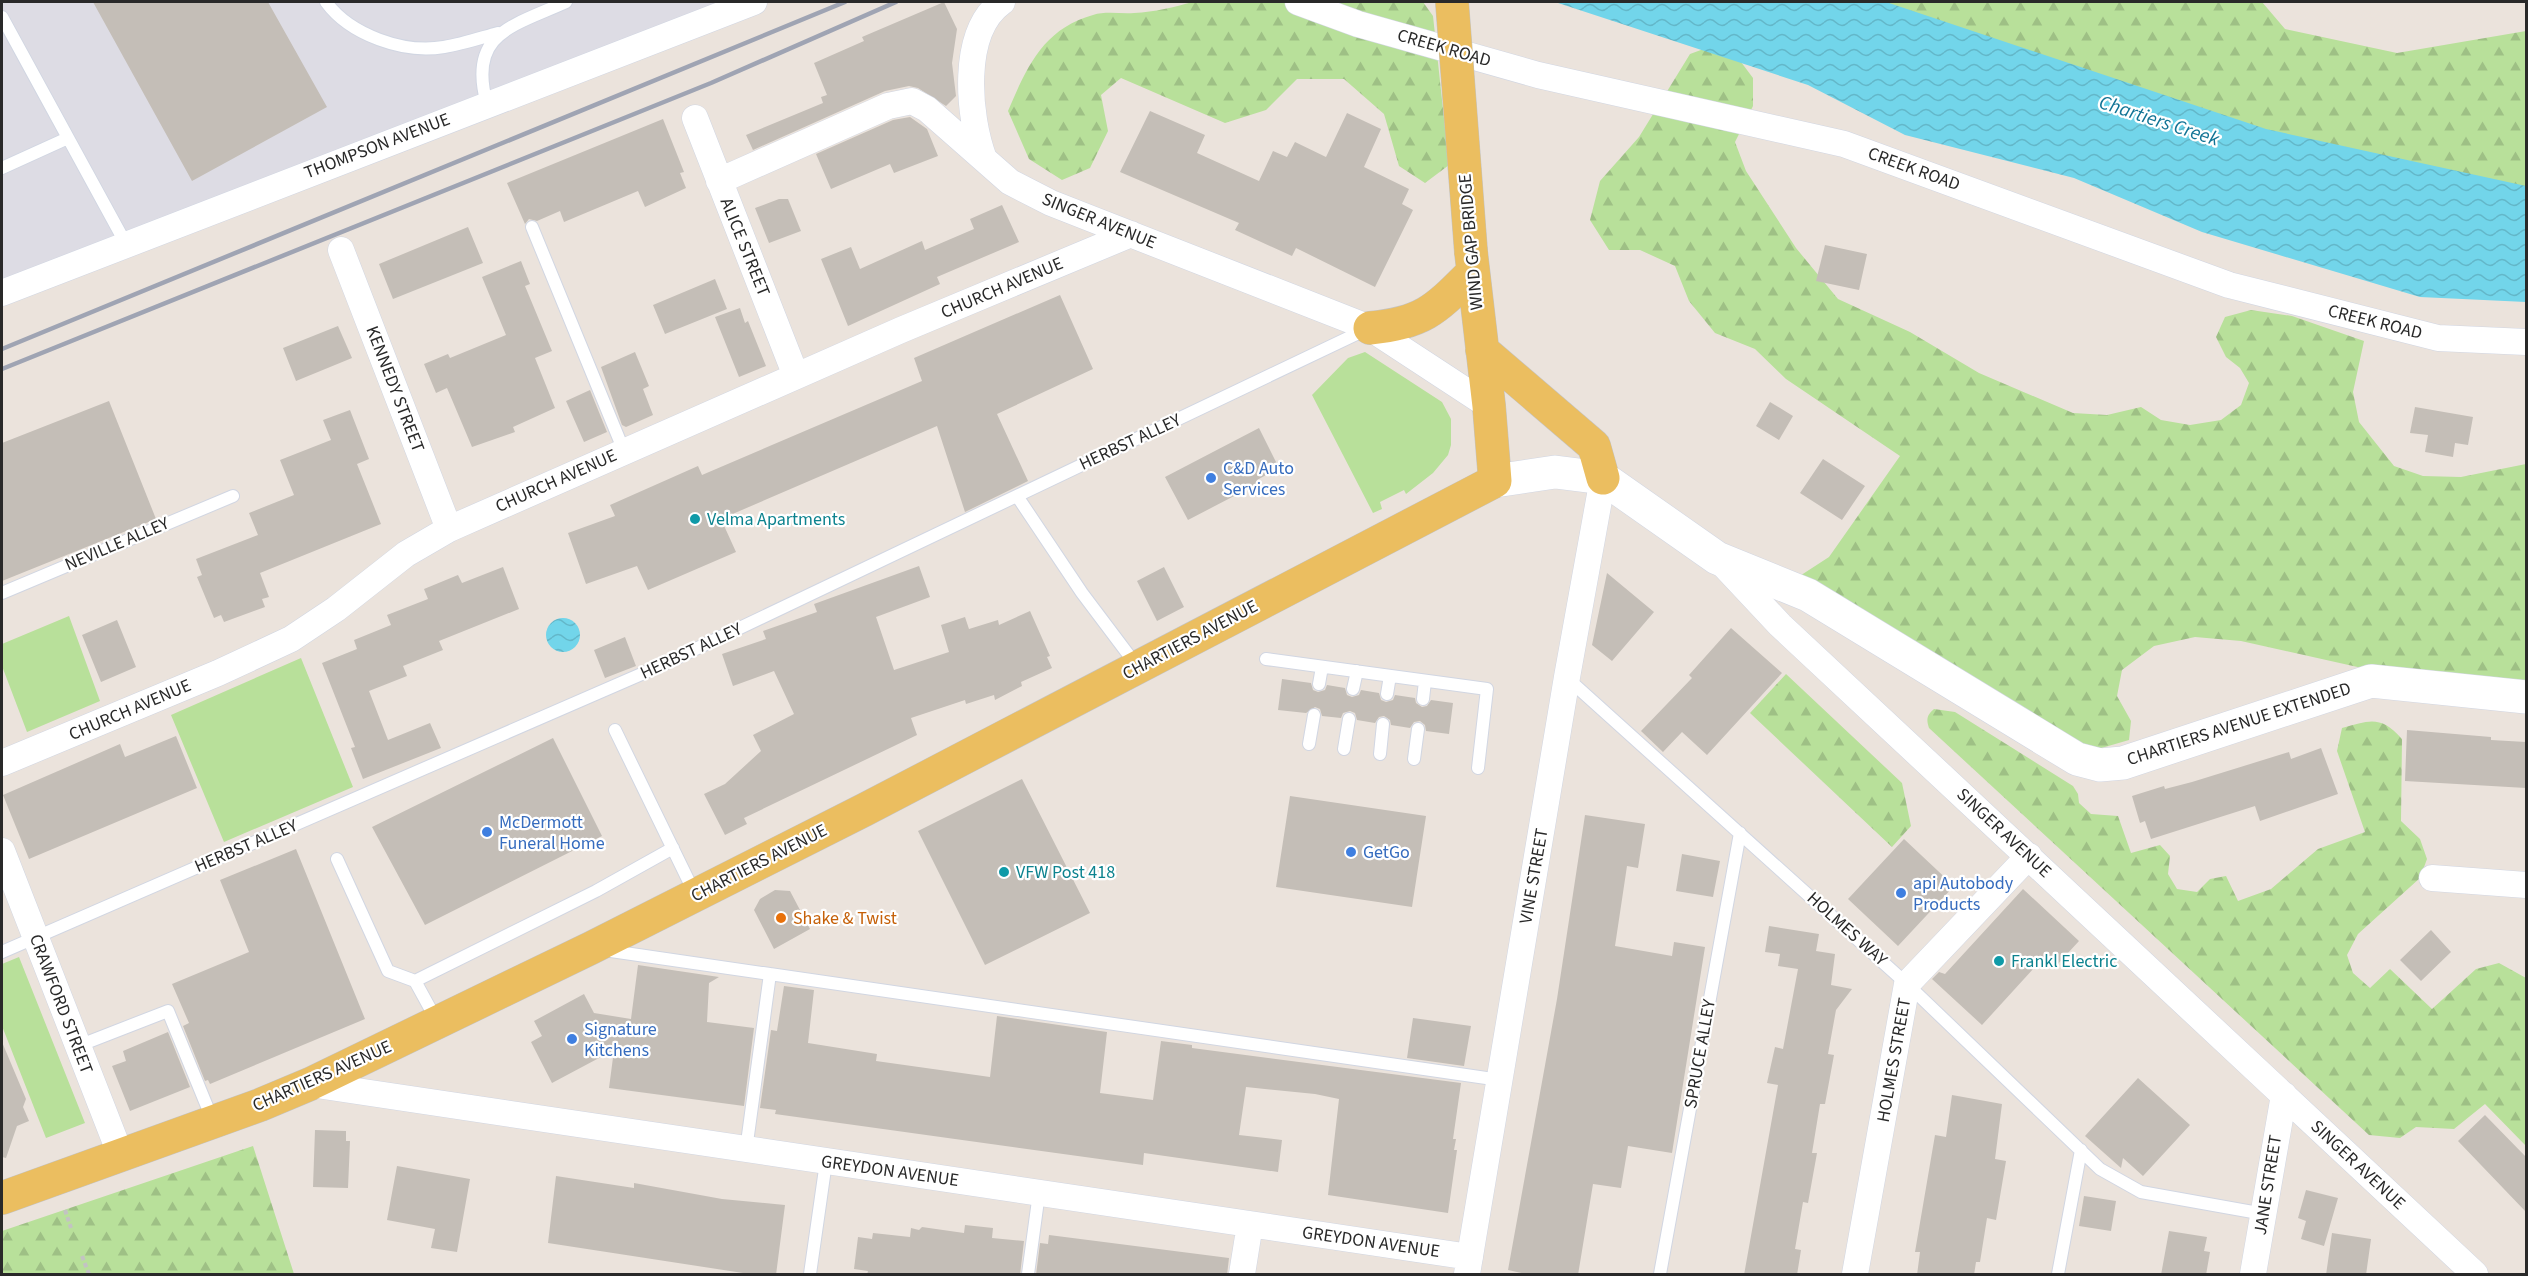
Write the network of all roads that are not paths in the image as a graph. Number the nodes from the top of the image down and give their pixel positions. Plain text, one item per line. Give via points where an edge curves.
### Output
1 (327, 2) edge
2 (566, 2) edge
3 (754, 2) edge
4 (1002, 2) edge
5 (1299, 2) edge
6 (1452, 2) edge
7 (2, 17) edge
8 (498, 33) junction
9 (488, 104) junction
10 (695, 118) dead end
11 (68, 138) junction
12 (985, 162) junction
13 (2, 168) edge
14 (719, 181) junction
15 (532, 227) dead end
16 (1131, 234) junction
17 (126, 244) junction
18 (341, 250) dead end
19 (1472, 262) junction
20 (2, 293) edge
21 (1370, 328) junction
22 (2526, 342) edge
23 (1482, 350) junction
24 (796, 376) junction
25 (1489, 406) junction
26 (624, 451) junction
27 (1603, 478) junction
28 (1495, 481) junction
29 (233, 496) dead end
30 (1017, 496) junction
31 (449, 529) junction
32 (1717, 558) junction
33 (2, 593) edge
34 (1266, 659) dead end
35 (1138, 667) junction
36 (1322, 667) junction
37 (1357, 671) junction
38 (1390, 676) junction
39 (1567, 677) junction
40 (1425, 681) junction
41 (1319, 684) dead end
42 (1353, 689) dead end
43 (1387, 694) dead end
44 (2526, 697) edge
45 (1423, 699) dead end
46 (1314, 715) dead end
47 (1349, 719) dead end
48 (1383, 724) dead end
49 (1418, 729) dead end
50 (615, 730) dead end
51 (1309, 744) dead end
52 (1344, 749) dead end
53 (1380, 754) dead end
54 (1414, 759) dead end
55 (2, 763) edge
56 (1478, 768) dead end
57 (1740, 833) junction
58 (673, 848) junction
59 (2, 851) edge
60 (2029, 856) junction
61 (337, 859) dead end
62 (2432, 878) dead end
63 (2526, 885) edge
64 (695, 895) junction
65 (35, 937) junction
66 (591, 948) junction
67 (2, 952) edge
68 (770, 974) junction
69 (415, 981) junction
70 (1907, 984) junction
71 (437, 1022) junction
72 (78, 1046) junction
73 (1500, 1080) junction
74 (310, 1084) junction
75 (2283, 1095) junction
76 (213, 1122) junction
77 (746, 1150) junction
78 (2081, 1150) junction
79 (121, 1156) junction
80 (826, 1162) junction
81 (1039, 1192) junction
82 (2, 1198) edge
83 (2264, 1214) junction
84 (1250, 1224) junction
85 (1469, 1266) edge
86 (810, 1275) edge
87 (1028, 1275) edge
88 (1242, 1275) edge
89 (1660, 1275) edge
90 (1855, 1275) edge
91 (2058, 1275) edge
92 (2253, 1275) edge
93 (2475, 1275) edge

1 - 8 lane via 334,12 367,34 411,48 442,48
2 - 8 lane
3 - 9 street, THOMPSON AVENUE
4 - 12 street via 987,16 978,36 972,78 971,113
5 - 22 street, CREEK ROAD via 1358,24 1538,75 1844,144 2229,285 2438,338
6 - 19 main road, WIND GAP BRIDGE, bridge
7 - 11 lane
8 - 9 lane via 482,63 480,80
9 - 17 street, THOMPSON AVENUE
10 - 14 street, ALICE STREET
11 - 13 lane
11 - 17 lane
12 - 14 street, SINGER AVENUE via 927,109 912,101 888,106
12 - 16 street, SINGER AVENUE via 1010,182 1051,203
14 - 24 street, ALICE STREET
15 - 26 lane
16 - 21 street, SINGER AVENUE
16 - 24 street, CHURCH AVENUE
17 - 20 street, THOMPSON AVENUE
18 - 31 street, KENNEDY STREET
19 - 21 main road via 1441,305 1419,319
19 - 23 main road, WIND GAP BRIDGE
21 - 25 street, SINGER AVENUE
21 - 30 lane, HERBST ALLEY
23 - 25 main road, WIND GAP BRIDGE
23 - 27 main road via 1594,446
24 - 26 street, CHURCH AVENUE
25 - 28 main road, WIND GAP BRIDGE
26 - 31 street, CHURCH AVENUE
27 - 28 street, SINGER AVENUE via 1555,472
27 - 32 street, SINGER AVENUE
27 - 39 street, VINE STREET
28 - 35 main road, CHARTIERS AVENUE
29 - 33 lane, NEVILLE ALLEY
30 - 35 lane
30 - 65 lane, HERBST ALLEY via 660,666
31 - 55 street, CHURCH AVENUE via 406,554 291,639
32 - 44 street, CHARTIERS AVENUE EXTENDED via 1808,595 2078,759 2100,765 2123,763 2371,681
32 - 60 street, SINGER AVENUE via 1780,625
34 - 36 lane
35 - 64 main road, CHARTIERS AVENUE
36 - 37 lane
36 - 41 lane
37 - 38 lane
37 - 42 lane
38 - 40 lane
38 - 43 lane
39 - 57 lane, HOLMES WAY
39 - 73 street, VINE STREET
40 - 45 lane
40 - 56 lane via 1487,689
46 - 51 lane
47 - 52 lane
48 - 53 lane
49 - 54 lane
50 - 58 lane
57 - 70 lane, HOLMES WAY
57 - 89 lane, SPRUCE ALLEY
58 - 64 lane
58 - 69 lane
59 - 65 street, CRAWFORD STREET
60 - 70 street, HOLMES STREET
60 - 75 street, SINGER AVENUE
61 - 69 lane via 388,971
62 - 63 street
64 - 66 main road, CHARTIERS AVENUE
65 - 67 lane, HERBST ALLEY
65 - 72 street, CRAWFORD STREET
66 - 68 lane
66 - 71 main road, CHARTIERS AVENUE
68 - 73 lane
68 - 77 lane
69 - 71 lane
70 - 78 lane, HOLMES WAY
70 - 90 street, HOLMES STREET
71 - 74 main road, CHARTIERS AVENUE
72 - 76 lane via 168,1011
72 - 79 street, CRAWFORD STREET
73 - 85 street, VINE STREET
74 - 76 main road, CHARTIERS AVENUE
74 - 77 street, GREYDON AVENUE
75 - 83 street, JANE STREET
75 - 93 street, SINGER AVENUE
76 - 79 main road, CHARTIERS AVENUE
77 - 80 street, GREYDON AVENUE
78 - 83 lane, HOLMES WAY via 2100,1169 2141,1192
78 - 91 lane
79 - 82 main road, CHARTIERS AVENUE
80 - 81 street, GREYDON AVENUE
80 - 86 lane
81 - 84 street, GREYDON AVENUE
81 - 87 lane
83 - 92 street, JANE STREET
84 - 85 street, GREYDON AVENUE
84 - 88 street

